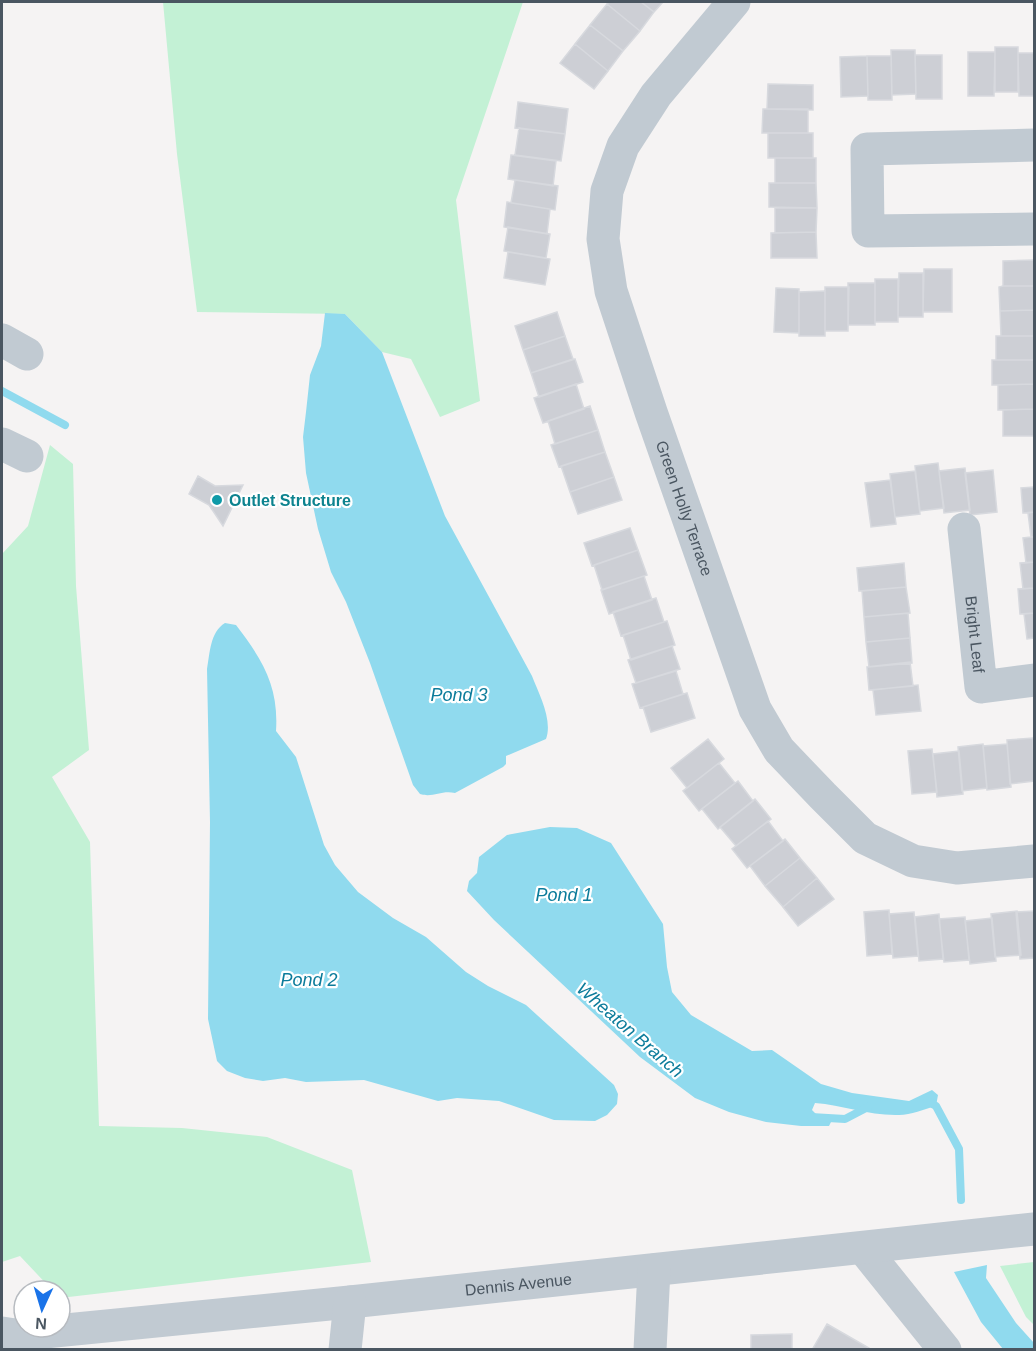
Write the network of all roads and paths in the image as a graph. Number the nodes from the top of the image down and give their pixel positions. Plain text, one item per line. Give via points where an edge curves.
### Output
1 (734, 2) edge
2 (1035, 145) edge
3 (1035, 229) edge
4 (964, 529) dead end
5 (1035, 680) edge
6 (1035, 861) edge
7 (1035, 1229) edge
8 (863, 1248) junction
9 (654, 1270) junction
10 (350, 1302) junction
11 (151, 1336) edge
12 (11, 1339) edge
13 (345, 1350) edge
14 (650, 1350) edge
15 (945, 1350) edge

1 - 6 street, Green Holly Terrace via 656,95 622,146 607,191 603,239 611,291 755,709 779,750 866,838 913,861 957,868
2 - 3 street via 867,149 868,231
4 - 5 street, Bright Leaf via 981,687
7 - 8 street, Dennis Avenue
8 - 9 street, Dennis Avenue
8 - 15 street
9 - 10 street, Dennis Avenue
9 - 14 street
10 - 11 street, Dennis Avenue
10 - 13 street
11 - 12 street, Dennis Avenue

